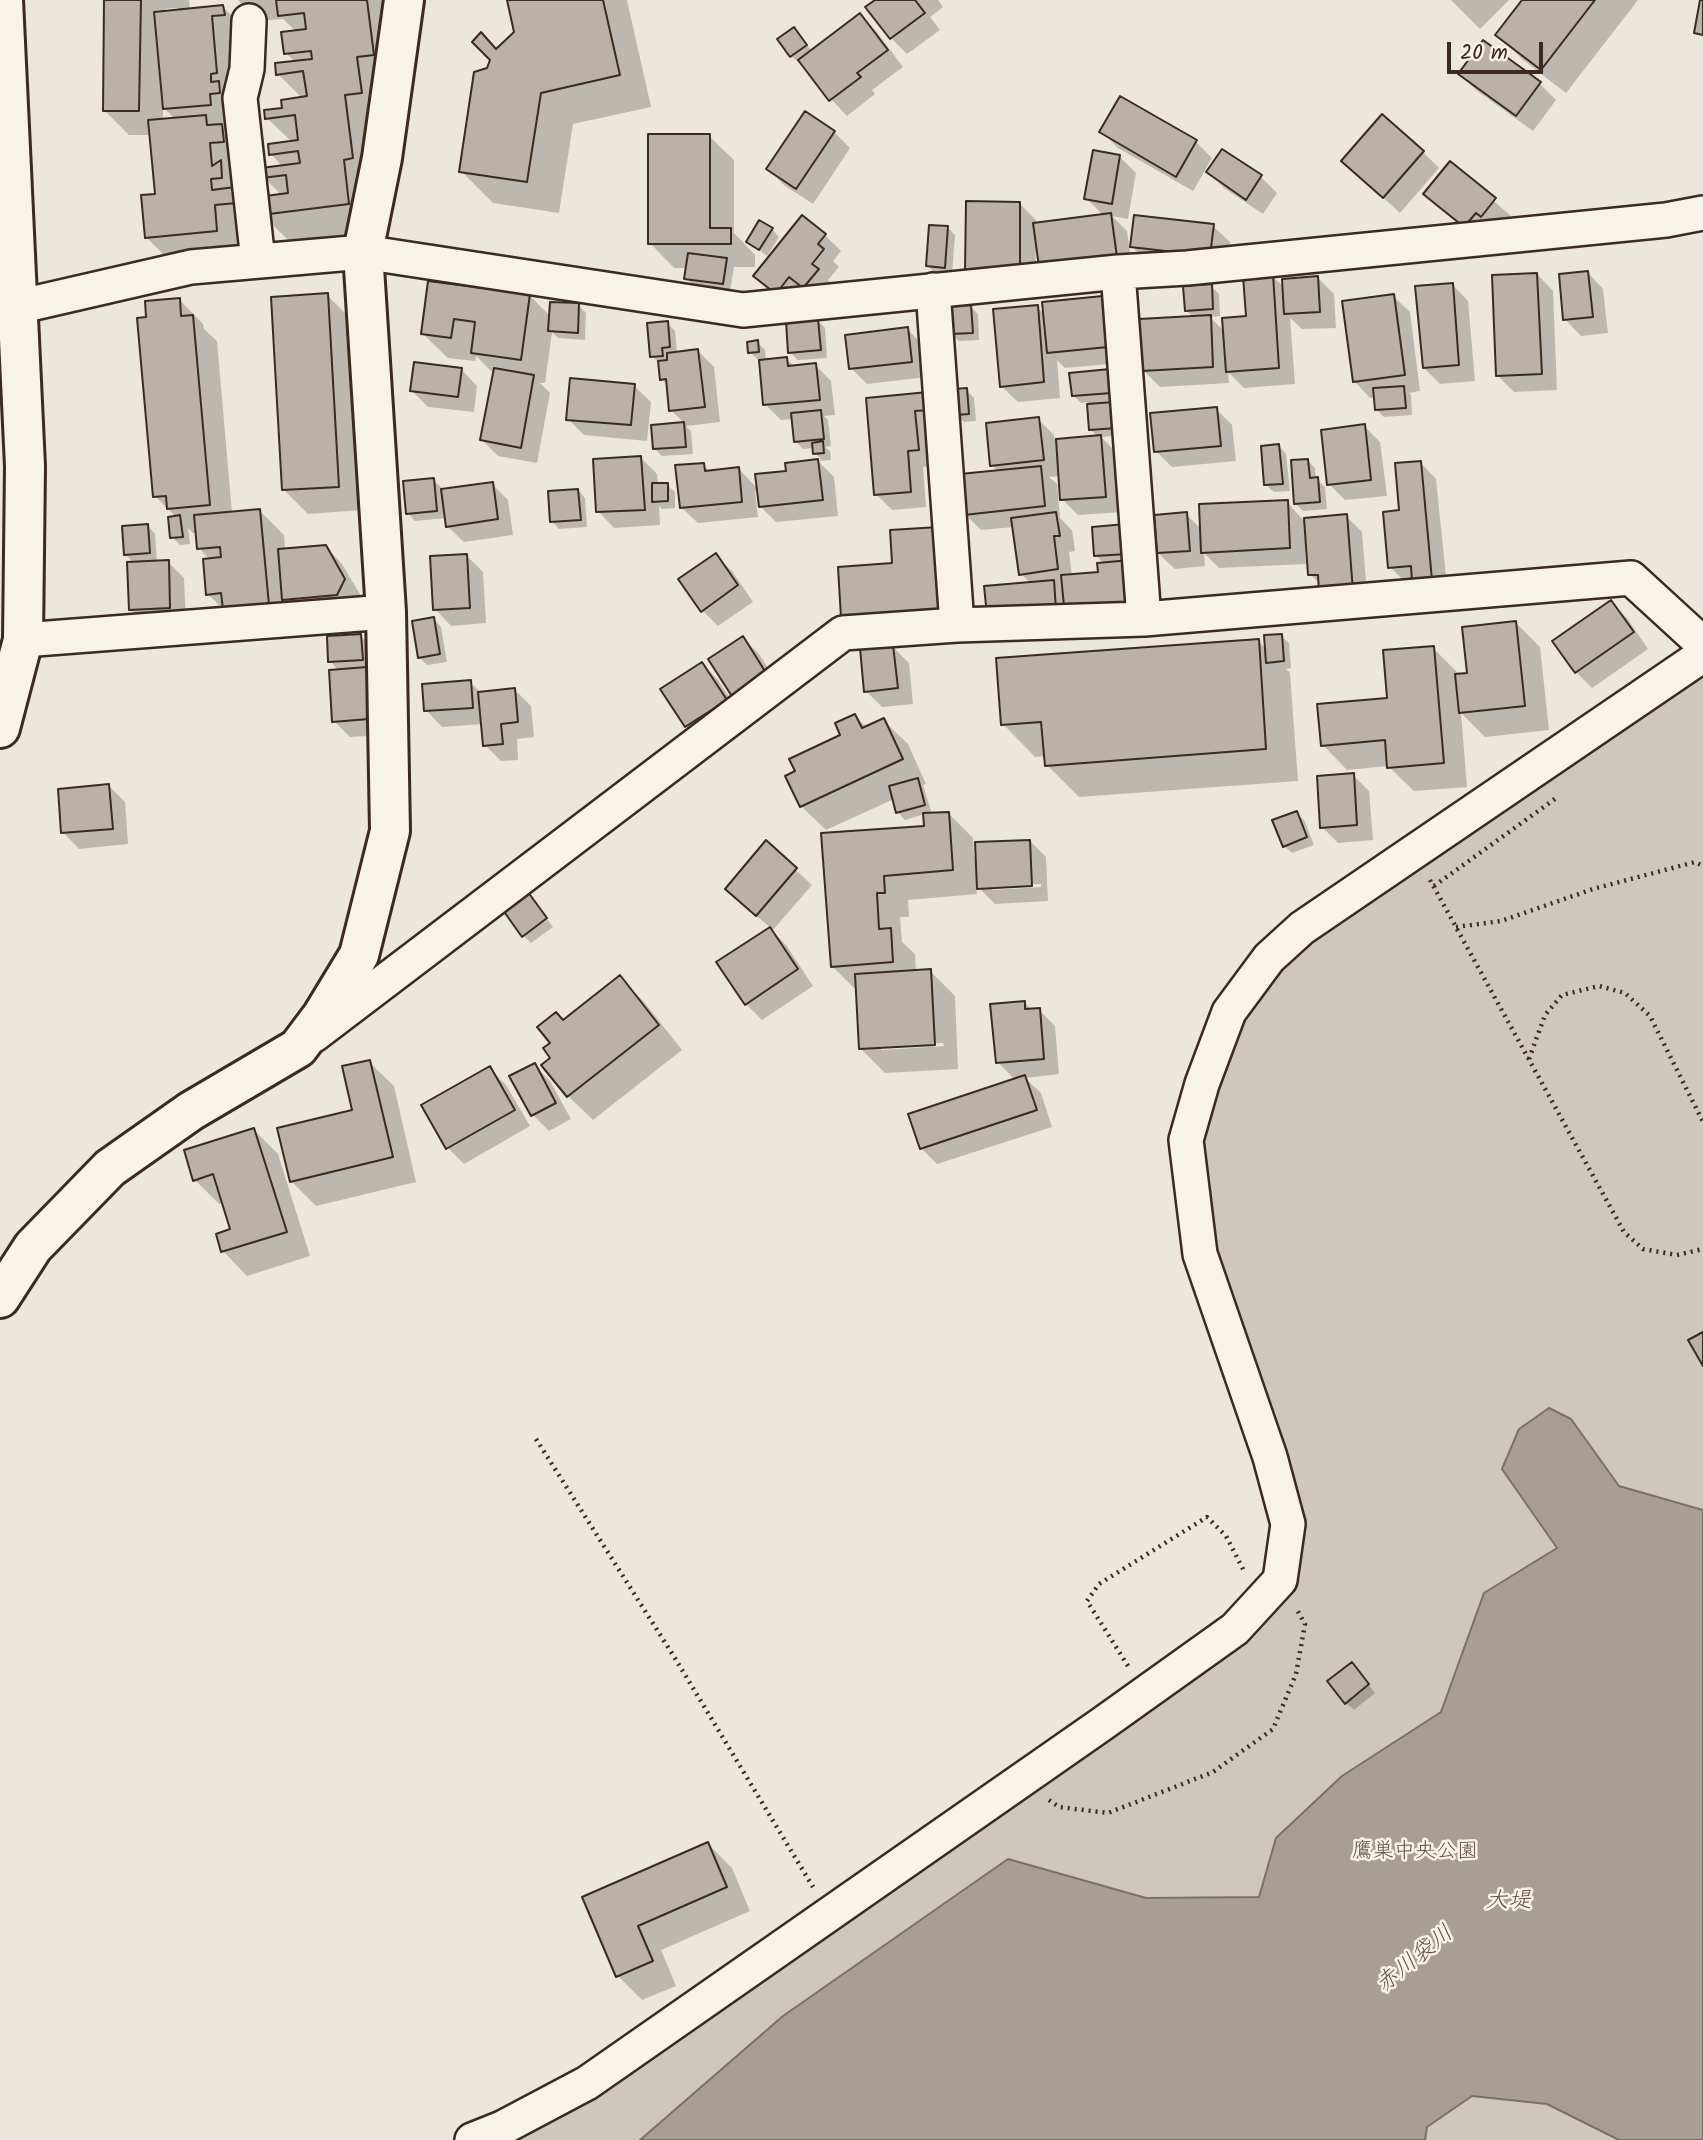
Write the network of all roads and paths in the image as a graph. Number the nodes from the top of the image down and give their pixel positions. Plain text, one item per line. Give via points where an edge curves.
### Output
1 (4, 0) edge
2 (404, 0) edge
3 (249, 21) dead end
4 (1703, 214) edge
5 (363, 252) junction
6 (258, 261) junction
7 (1118, 272) junction
8 (933, 290) junction
9 (8, 309) edge
10 (386, 612) junction
11 (1144, 619) junction
12 (957, 625) junction
13 (23, 640) junction
14 (1703, 644) edge
15 (1703, 655) edge
16 (0, 728) edge
17 (1415, 852) junction
18 (1703, 866) edge
19 (1456, 927) junction
20 (298, 1048) junction
21 (1529, 1060) junction
22 (1703, 1122) edge
23 (1703, 1249) edge
24 (0, 1298) edge
25 (536, 1439) dead end
26 (1270, 1590) junction
27 (1145, 1693) junction
28 (1019, 1782) junction
29 (830, 1914) junction
30 (472, 2140) edge

1 - 9 street
2 - 5 street via 382,158
3 - 6 street via 247,69 240,97
4 - 7 street via 1256,262
5 - 6 street
5 - 8 street via 743,310
5 - 10 street
6 - 9 street via 191,267
7 - 8 street
7 - 11 street
8 - 12 street
9 - 13 street via 25,466
10 - 13 street
10 - 20 street via 390,831 359,955
11 - 12 street
11 - 14 street via 1631,578
12 - 20 street via 844,634
13 - 16 street
15 - 17 street
17 - 19 path
17 - 26 street via 1302,928 1269,958 1229,1012 1186,1140 1200,1254 1270,1457 1288,1524
18 - 19 path via 1695,862 1593,889 1501,921
19 - 21 path
20 - 24 street via 191,1111 110,1168 33,1247
21 - 22 path via 1545,1015 1562,995 1599,986 1625,993 1650,1016
21 - 23 path via 1624,1231 1643,1249 1677,1255
25 - 29 path
26 - 27 street via 1235,1629
26 - 27 path via 1207,1517 1099,1584 1087,1601
26 - 28 path via 1305,1624 1296,1674 1273,1729 1213,1772 1108,1813 1059,1807
27 - 28 street
28 - 29 street
29 - 30 street via 587,2083

